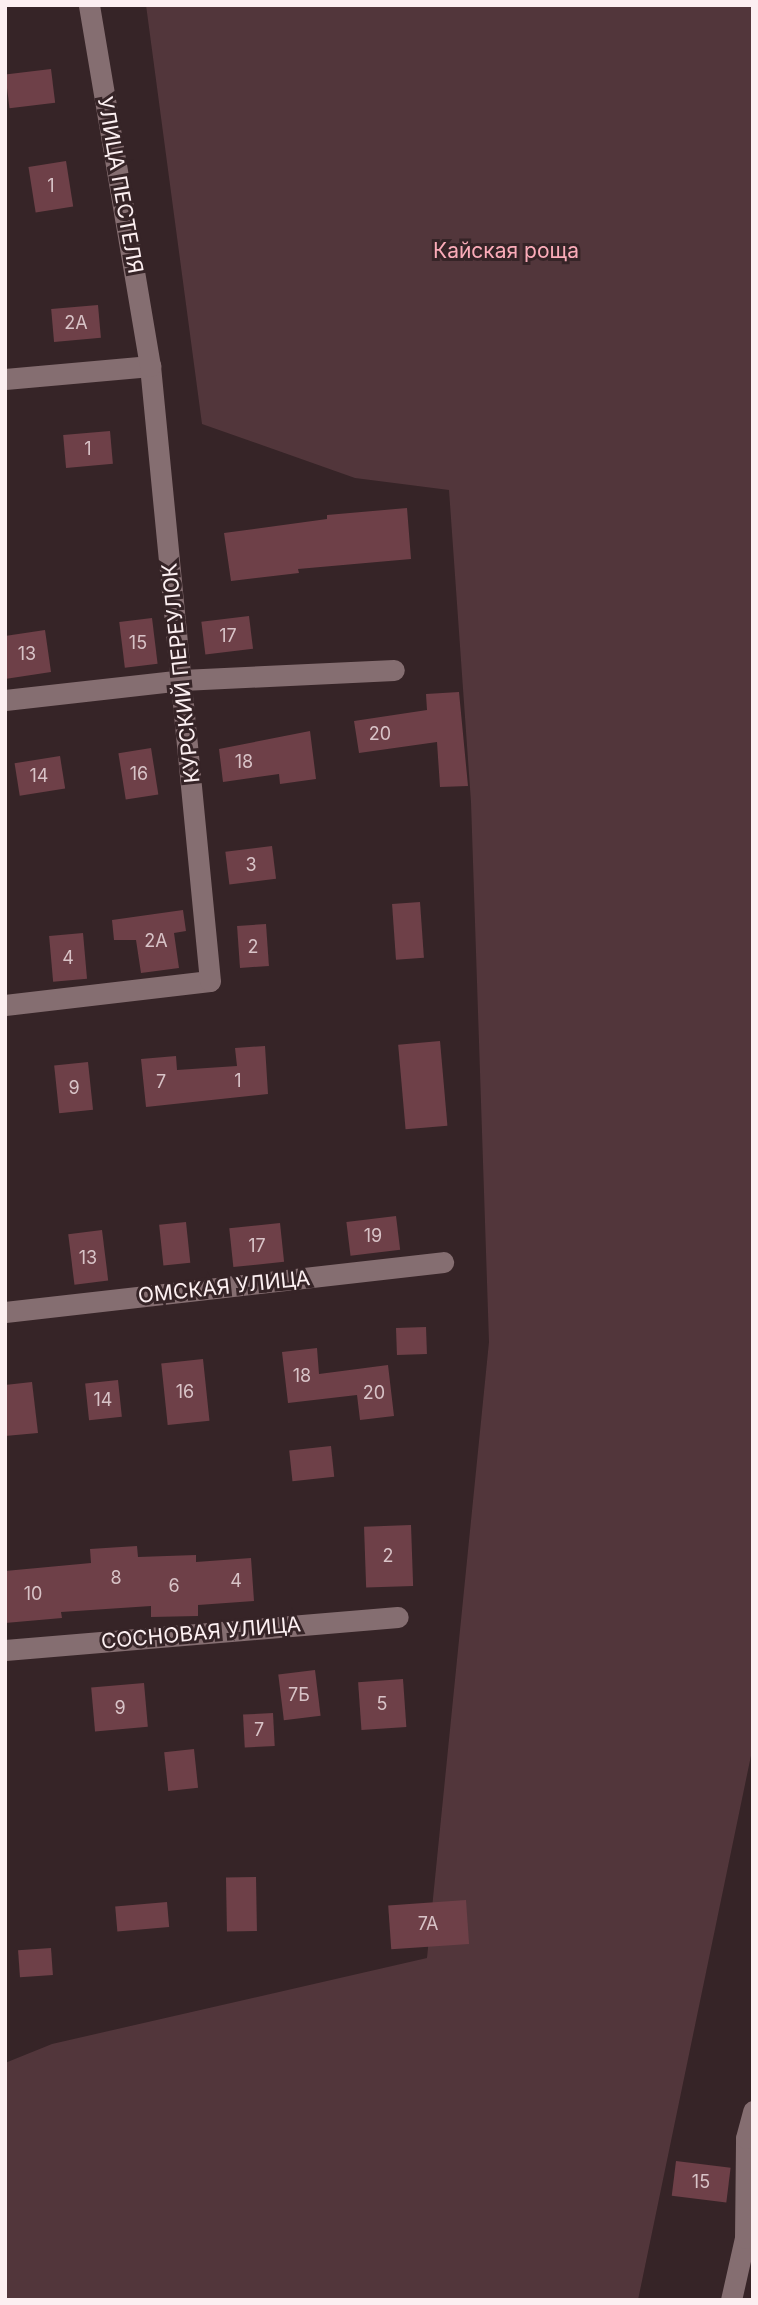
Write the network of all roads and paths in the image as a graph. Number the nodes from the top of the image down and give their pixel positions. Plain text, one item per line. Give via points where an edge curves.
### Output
1 (89, 5) edge
2 (150, 366) junction
3 (5, 379) edge
4 (394, 670) dead end
5 (182, 680) junction
6 (5, 700) edge
7 (5, 1005) edge
8 (443, 1262) dead end
9 (5, 1312) edge
10 (398, 1617) dead end
11 (5, 1650) edge
12 (753, 2111) edge
13 (731, 2300) edge

1 - 2 street, УЛИЦА ПЕСТЕЛЯ
2 - 3 street
2 - 5 street, КУРСКИЙ ПЕРЕУЛОК
4 - 5 street
5 - 6 street
5 - 7 street, КУРСКИЙ ПЕРЕУЛОК via 210,981
8 - 9 street, ОМСКАЯ УЛИЦА
10 - 11 street, СОСНОВАЯ УЛИЦА
12 - 13 street via 746,2138 745,2238

